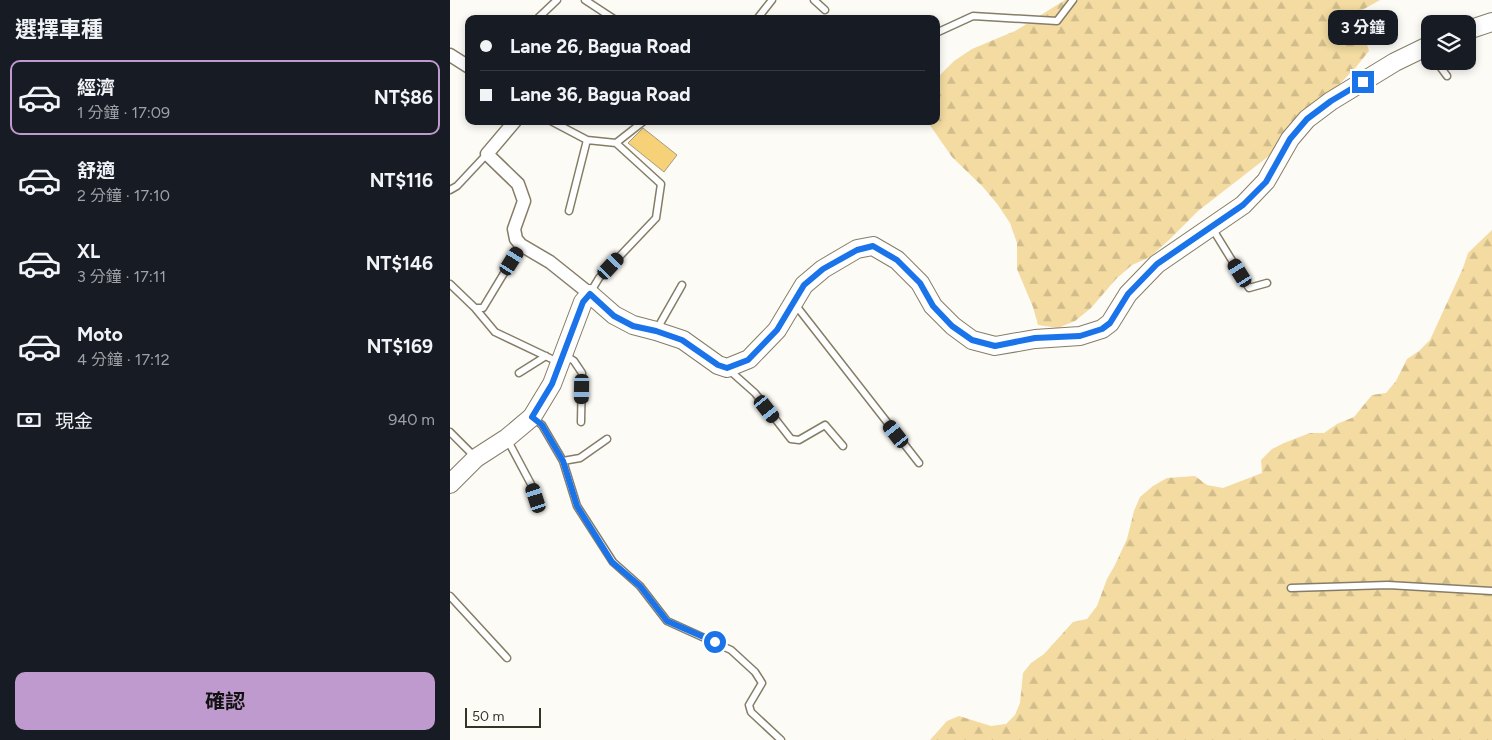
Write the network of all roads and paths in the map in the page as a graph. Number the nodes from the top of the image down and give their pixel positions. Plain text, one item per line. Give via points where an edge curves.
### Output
1 (557, 0) edge
2 (586, 0) edge
3 (772, 0) edge
4 (814, 0) edge
5 (1073, 0) edge
6 (825, 10) dead end
7 (541, 15) edge
8 (608, 15) edge
9 (760, 15) edge
10 (1492, 22) edge
11 (1476, 27) edge
12 (940, 31) edge
13 (1421, 52) edge
14 (450, 55) edge
15 (465, 64) edge
16 (1443, 70) edge
17 (1447, 76) dead end
18 (511, 125) edge
19 (559, 125) edge
20 (639, 125) edge
21 (587, 140) junction
22 (616, 143) junction
23 (487, 154) junction
24 (450, 190) edge
25 (569, 211) dead end
26 (1211, 227) junction
27 (522, 246) junction
28 (1267, 283) dead end
29 (450, 284) edge
30 (682, 285) dead end
31 (590, 294) junction
32 (793, 302) junction
33 (475, 308) junction
34 (656, 331) junction
35 (556, 358) junction
36 (727, 368) junction
37 (519, 373) dead end
38 (532, 417) junction
39 (581, 422) dead end
40 (450, 432) edge
41 (507, 438) junction
42 (607, 439) dead end
43 (843, 446) dead end
44 (476, 458) junction
45 (563, 461) junction
46 (919, 463) dead end
47 (450, 484) edge
48 (536, 498) dead end
49 (1291, 588) dead end
50 (1492, 591) edge
51 (450, 596) edge
52 (507, 658) dead end
53 (781, 740) edge

1 - 7 lane
2 - 8 lane
3 - 9 lane
4 - 6 lane
5 - 12 lane via 1057,21 973,16
10 - 11 street
13 - 26 street via 1395,62 1307,119 1290,139 1266,182 1243,205
14 - 15 street
16 - 17 lane
18 - 23 street
19 - 21 lane
20 - 22 lane
21 - 22 lane
21 - 25 lane
22 - 31 lane via 661,184 656,218 600,278
23 - 24 lane
23 - 27 street via 518,184 524,201 514,229
26 - 28 lane via 1249,288
26 - 32 street via 1157,264 1128,294 1110,323 1080,336 1035,338 995,346 972,340 952,326 933,306 920,283 897,260 873,246 857,250 823,269 804,285
27 - 31 street via 550,262
27 - 33 lane via 483,308
29 - 33 lane
30 - 34 lane
31 - 34 street via 614,316 633,326
31 - 35 street
32 - 36 street via 777,330 748,360
32 - 46 lane
33 - 35 lane via 495,332
34 - 36 street via 682,340
35 - 37 lane
35 - 38 street via 552,384
35 - 39 lane via 574,360 582,373
36 - 43 lane via 755,393 791,439 799,440 825,424
38 - 41 street
38 - 45 lane via 542,425
40 - 44 lane
41 - 44 street
41 - 48 lane
42 - 45 lane via 580,458
44 - 47 street
45 - 53 lane via 577,506 612,562 640,586 667,621 731,650 755,672 762,683 749,705 751,712
49 - 50 lane via 1388,585
51 - 52 lane

